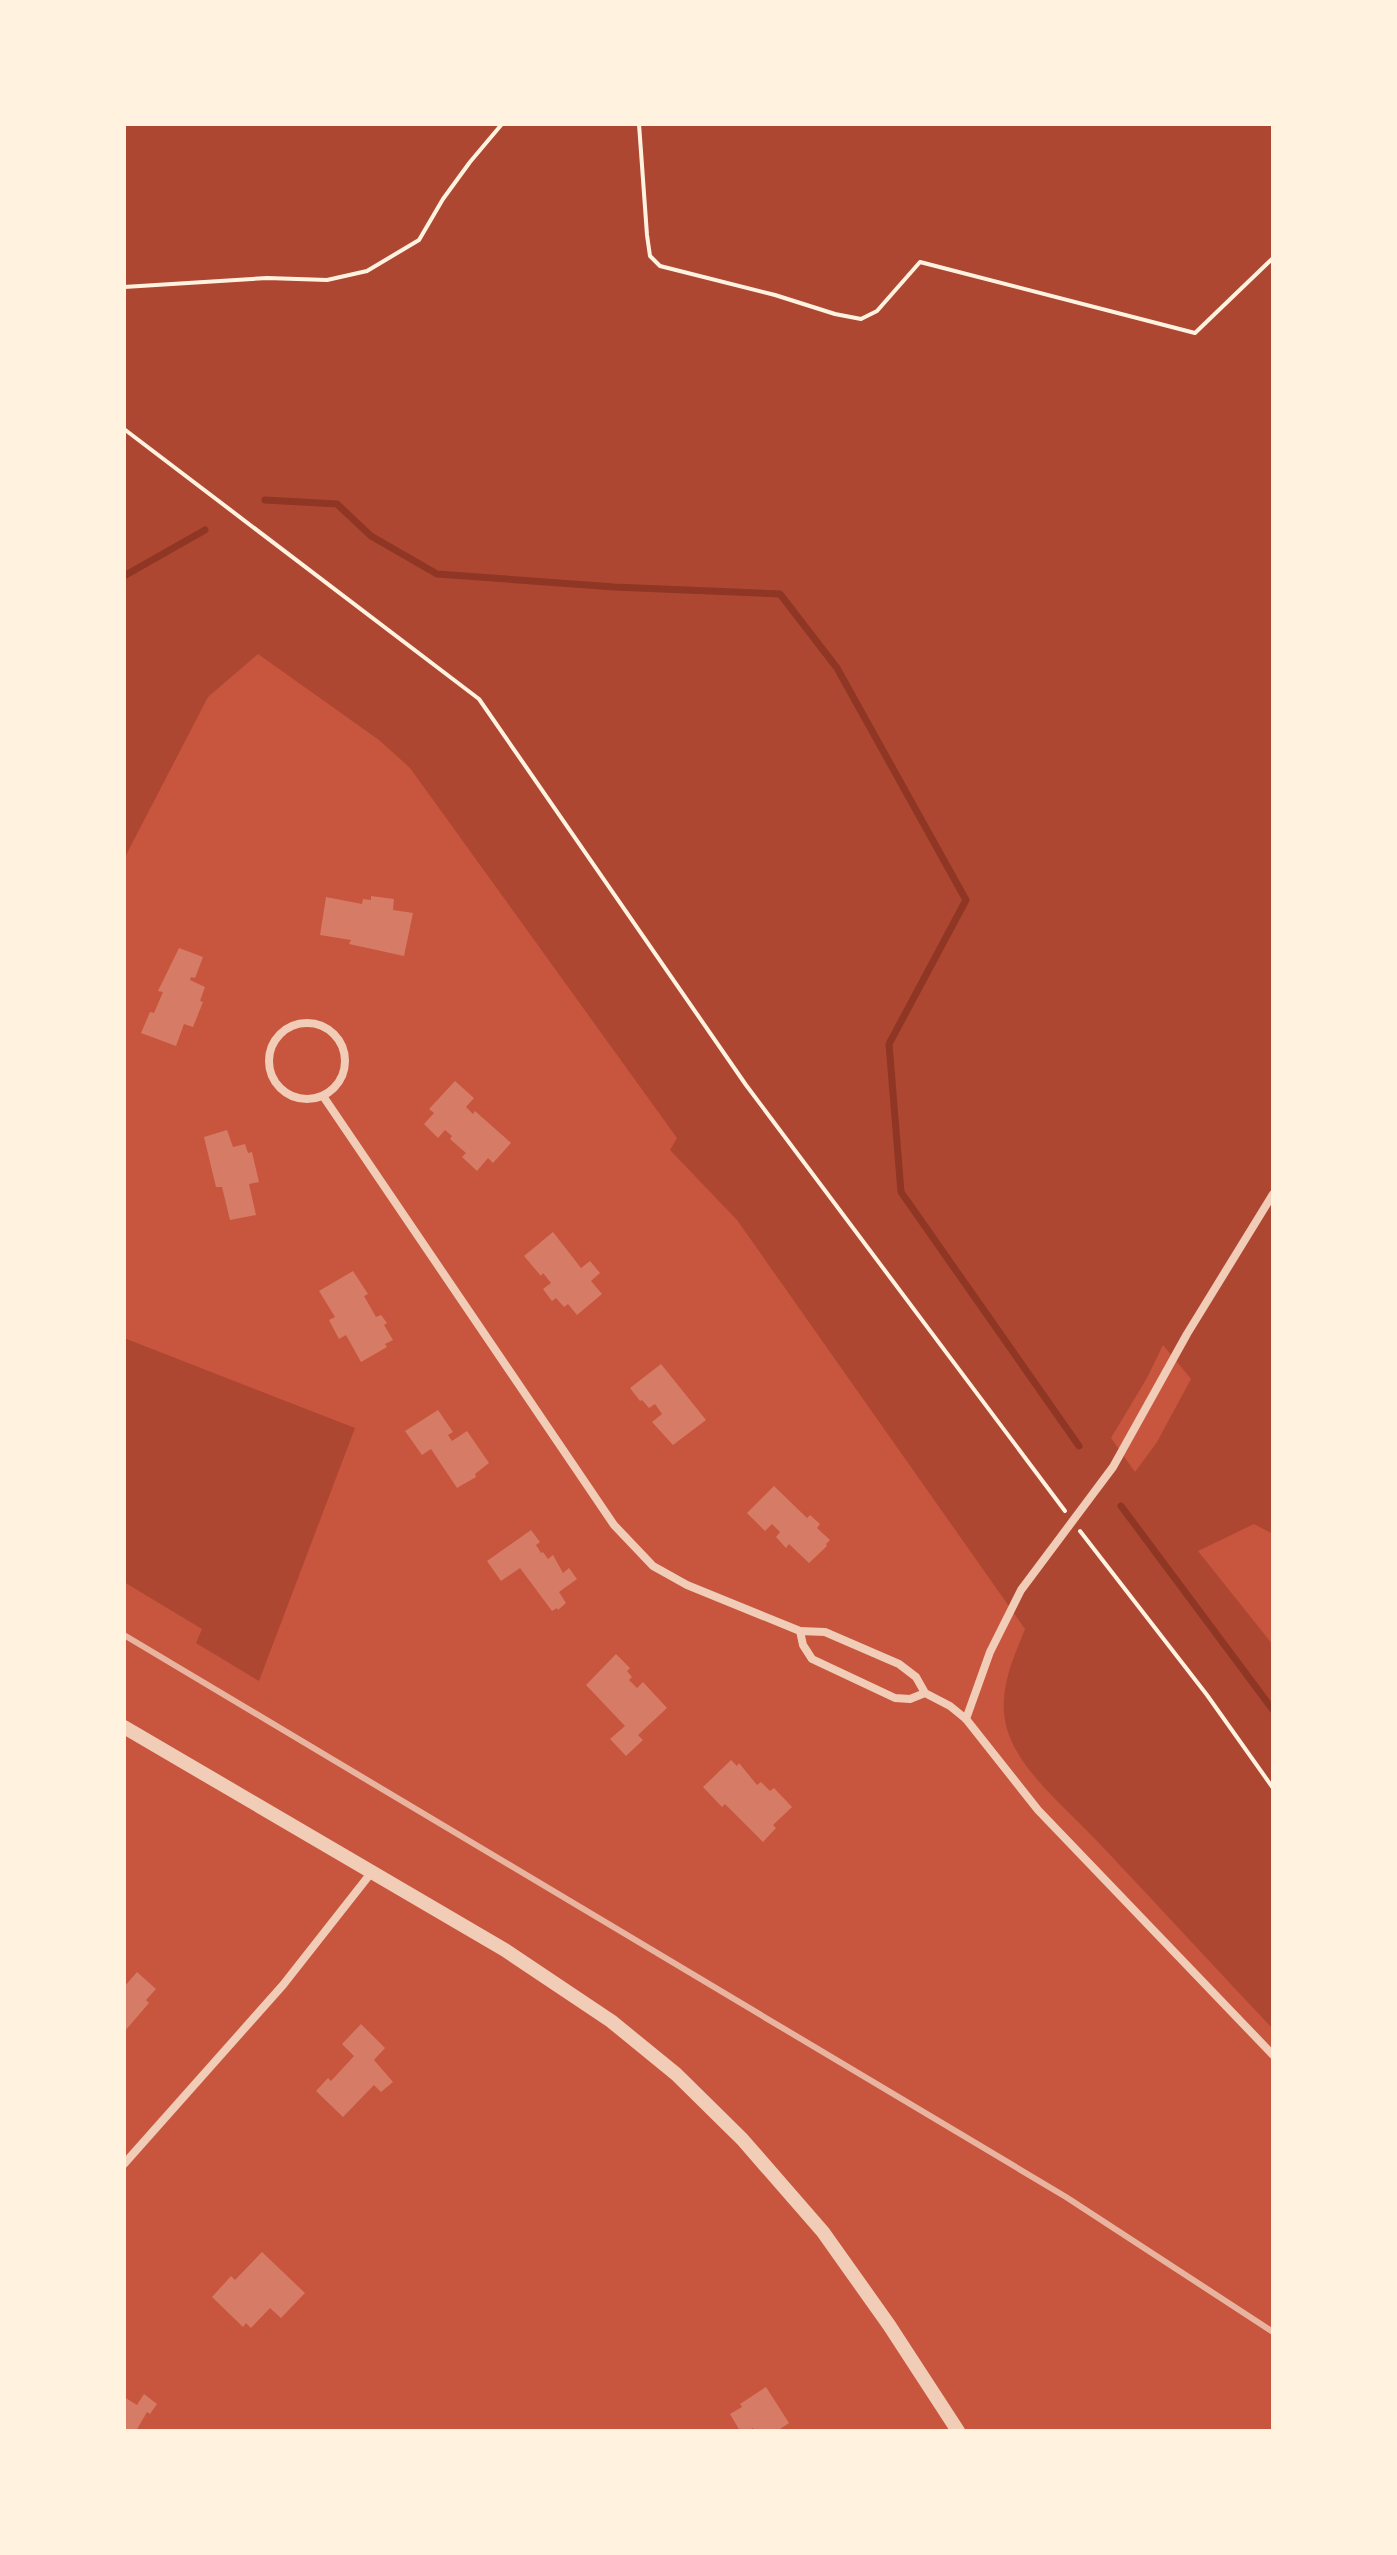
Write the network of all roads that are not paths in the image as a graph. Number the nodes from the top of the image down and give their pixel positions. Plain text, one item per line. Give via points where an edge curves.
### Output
1 (323, 1096) junction
2 (1273, 1194) edge
3 (800, 1631) junction
4 (925, 1693) junction
5 (966, 1719) junction
6 (124, 1727) edge
7 (371, 1873) junction
8 (1273, 2055) edge
9 (124, 2164) edge
10 (958, 2431) edge

1 - 1 street via 341,1080 346,1056 342,1045 326,1027 302,1022 290,1026 272,1045 270,1071 285,1093 297,1098
1 - 3 street via 614,1525 653,1566
2 - 5 street via 1113,1467 1021,1590 990,1652
3 - 4 street via 825,1632 899,1664
3 - 4 street via 812,1659 895,1698
4 - 5 street
5 - 8 street via 1038,1810
6 - 7 street
7 - 9 street via 283,1985
7 - 10 street via 505,1950 611,2021 676,2074 742,2139 823,2232

